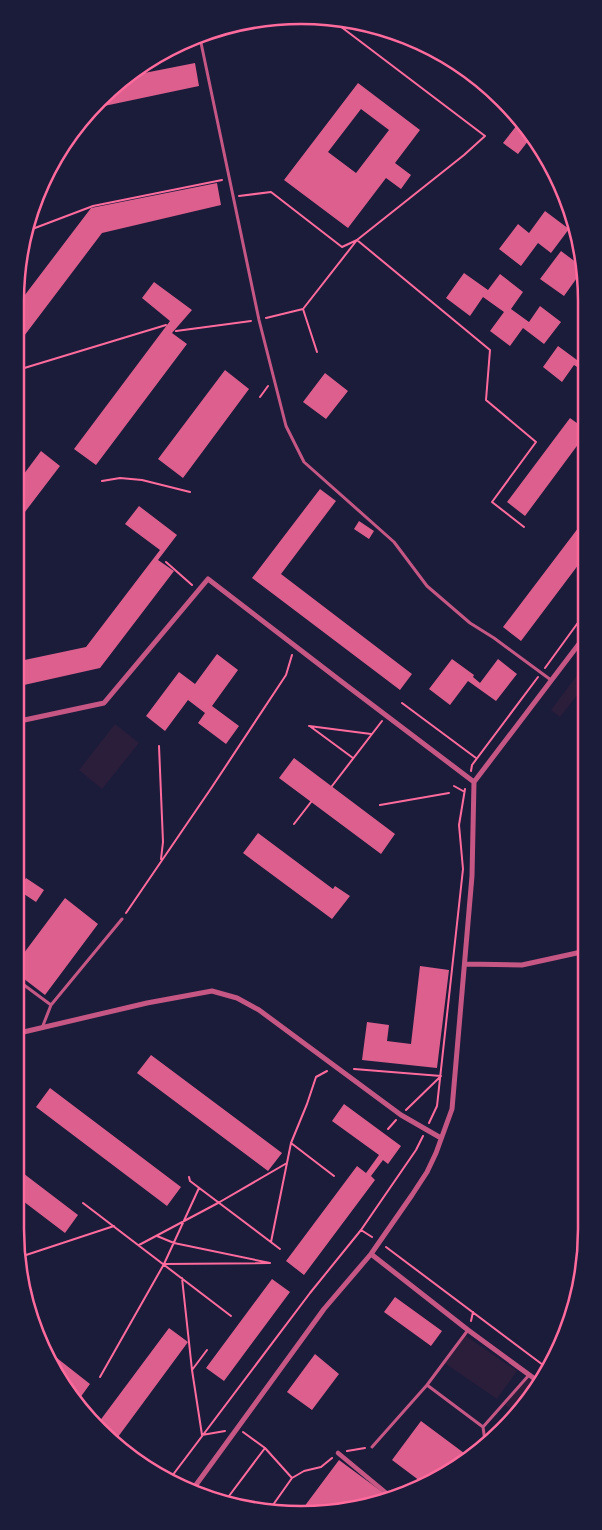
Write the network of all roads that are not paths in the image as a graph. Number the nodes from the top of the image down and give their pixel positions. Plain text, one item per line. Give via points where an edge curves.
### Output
1 (201, 43) edge
2 (578, 646) edge
3 (551, 680) junction
4 (24, 720) edge
5 (472, 780) junction
6 (122, 918) road end
7 (578, 953) edge
8 (465, 964) junction
9 (24, 985) dead end
10 (51, 1004) junction
11 (42, 1028) junction
12 (24, 1032) edge
13 (442, 1138) junction
14 (370, 1254) junction
15 (468, 1330) junction
16 (529, 1375) junction
17 (534, 1379) edge
18 (427, 1385) junction
19 (483, 1427) junction
20 (484, 1437) edge
21 (372, 1447) road end
22 (338, 1453) road end
23 (196, 1485) edge
24 (387, 1493) edge

1 - 3 lane via 259,320 286,426 304,462 394,542 428,586 456,611
2 - 3 street
3 - 5 street
4 - 5 street via 104,703 208,579
5 - 8 street via 472,876
6 - 10 lane
7 - 8 street via 522,965
8 - 13 street via 452,1109
9 - 10 lane
10 - 11 lane
11 - 12 street
11 - 13 street via 212,991 237,998 259,1010 401,1115
13 - 14 street via 427,1172
14 - 15 street
14 - 23 street via 324,1310
15 - 16 street
15 - 18 lane
16 - 17 street
16 - 19 lane
18 - 19 lane
18 - 21 lane
19 - 20 lane
22 - 24 street

